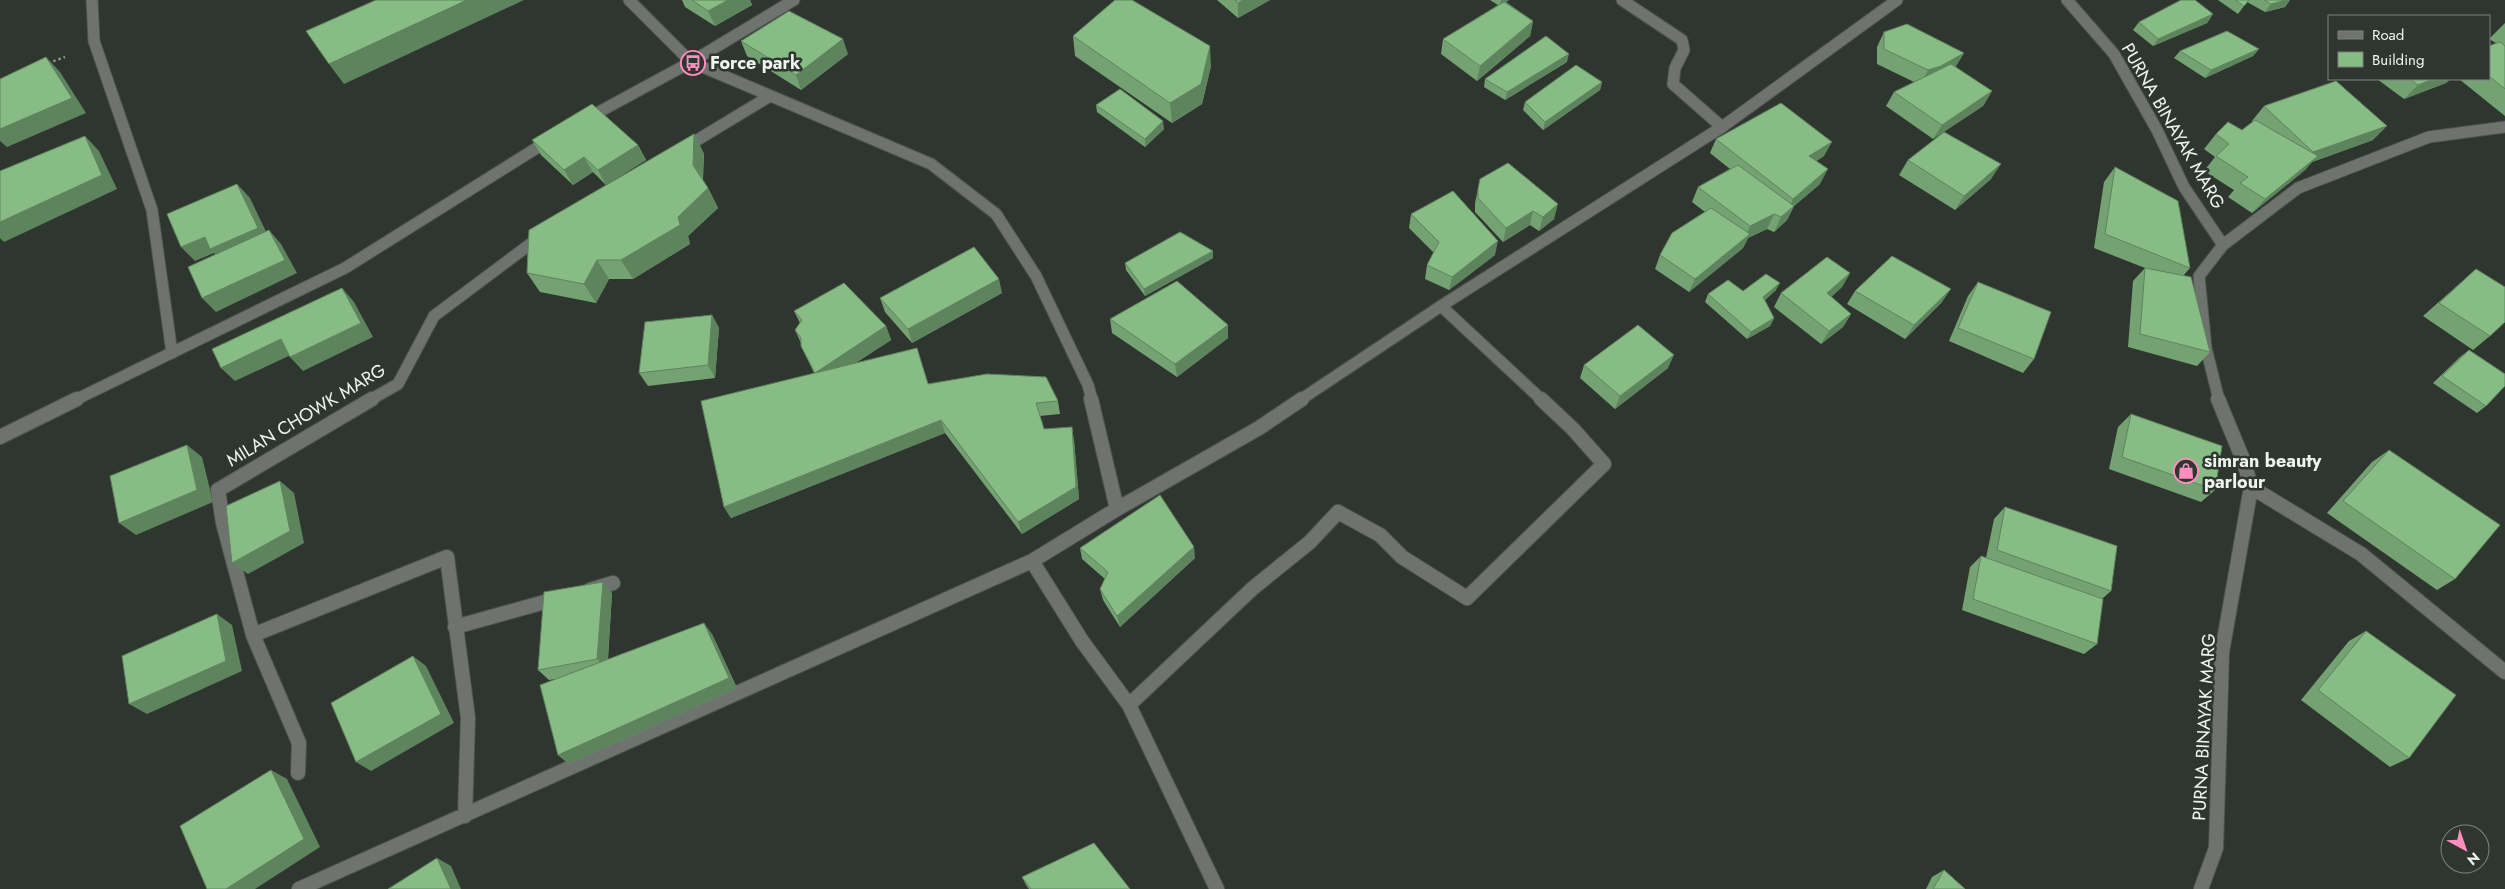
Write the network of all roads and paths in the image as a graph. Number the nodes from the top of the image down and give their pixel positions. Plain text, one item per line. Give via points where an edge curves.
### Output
1 (92, 0) edge
2 (629, 0) edge
3 (794, 0) edge
4 (1622, 0) edge
5 (1897, 0) edge
6 (2070, 1) edge
7 (96, 46) junction
8 (690, 62) junction
9 (44, 65) edge
10 (770, 96) junction
11 (1722, 127) junction
12 (2505, 128) edge
13 (671, 156) edge
14 (555, 226) edge
15 (2223, 245) junction
16 (1441, 306) junction
17 (172, 353) junction
18 (0, 438) edge
19 (2251, 487) junction
20 (1117, 509) junction
21 (1032, 561) junction
22 (613, 583) dead end
23 (455, 627) junction
24 (253, 635) junction
25 (2505, 672) edge
26 (1129, 705) junction
27 (298, 773) dead end
28 (465, 816) junction
29 (299, 889) edge
30 (1217, 889) edge
31 (2200, 889) edge

1 - 7 street
2 - 8 street
3 - 8 street
4 - 11 street via 1682,40 1684,50 1675,68 1673,84
5 - 11 street
6 - 15 street, PURNA BINAYAK MARG via 2114,54 2157,130 2184,187
7 - 9 path
7 - 17 street via 152,210
8 - 10 street
8 - 17 street via 529,151 345,268
10 - 13 street
10 - 20 street via 932,164 996,214 1036,276 1088,385
11 - 16 street
12 - 15 street via 2429,137 2307,184
14 - 24 street, MILAN CHOWK MARG via 434,316 398,384 218,490 223,524
15 - 19 street, PURNA BINAYAK MARG via 2199,276 2202,329 2216,390 2247,466
16 - 20 street via 1259,428
16 - 26 street via 1573,429 1604,464 1467,598 1402,557 1380,535 1338,512 1310,542 1254,588
17 - 18 street
19 - 25 street via 2361,554
19 - 31 street, PURNA BINAYAK MARG via 2222,652 2216,848
20 - 21 street
21 - 26 street via 1082,641
21 - 28 street
22 - 23 street
23 - 24 street via 447,557
23 - 28 street via 468,718
24 - 27 street via 299,743
26 - 30 street
28 - 29 street

